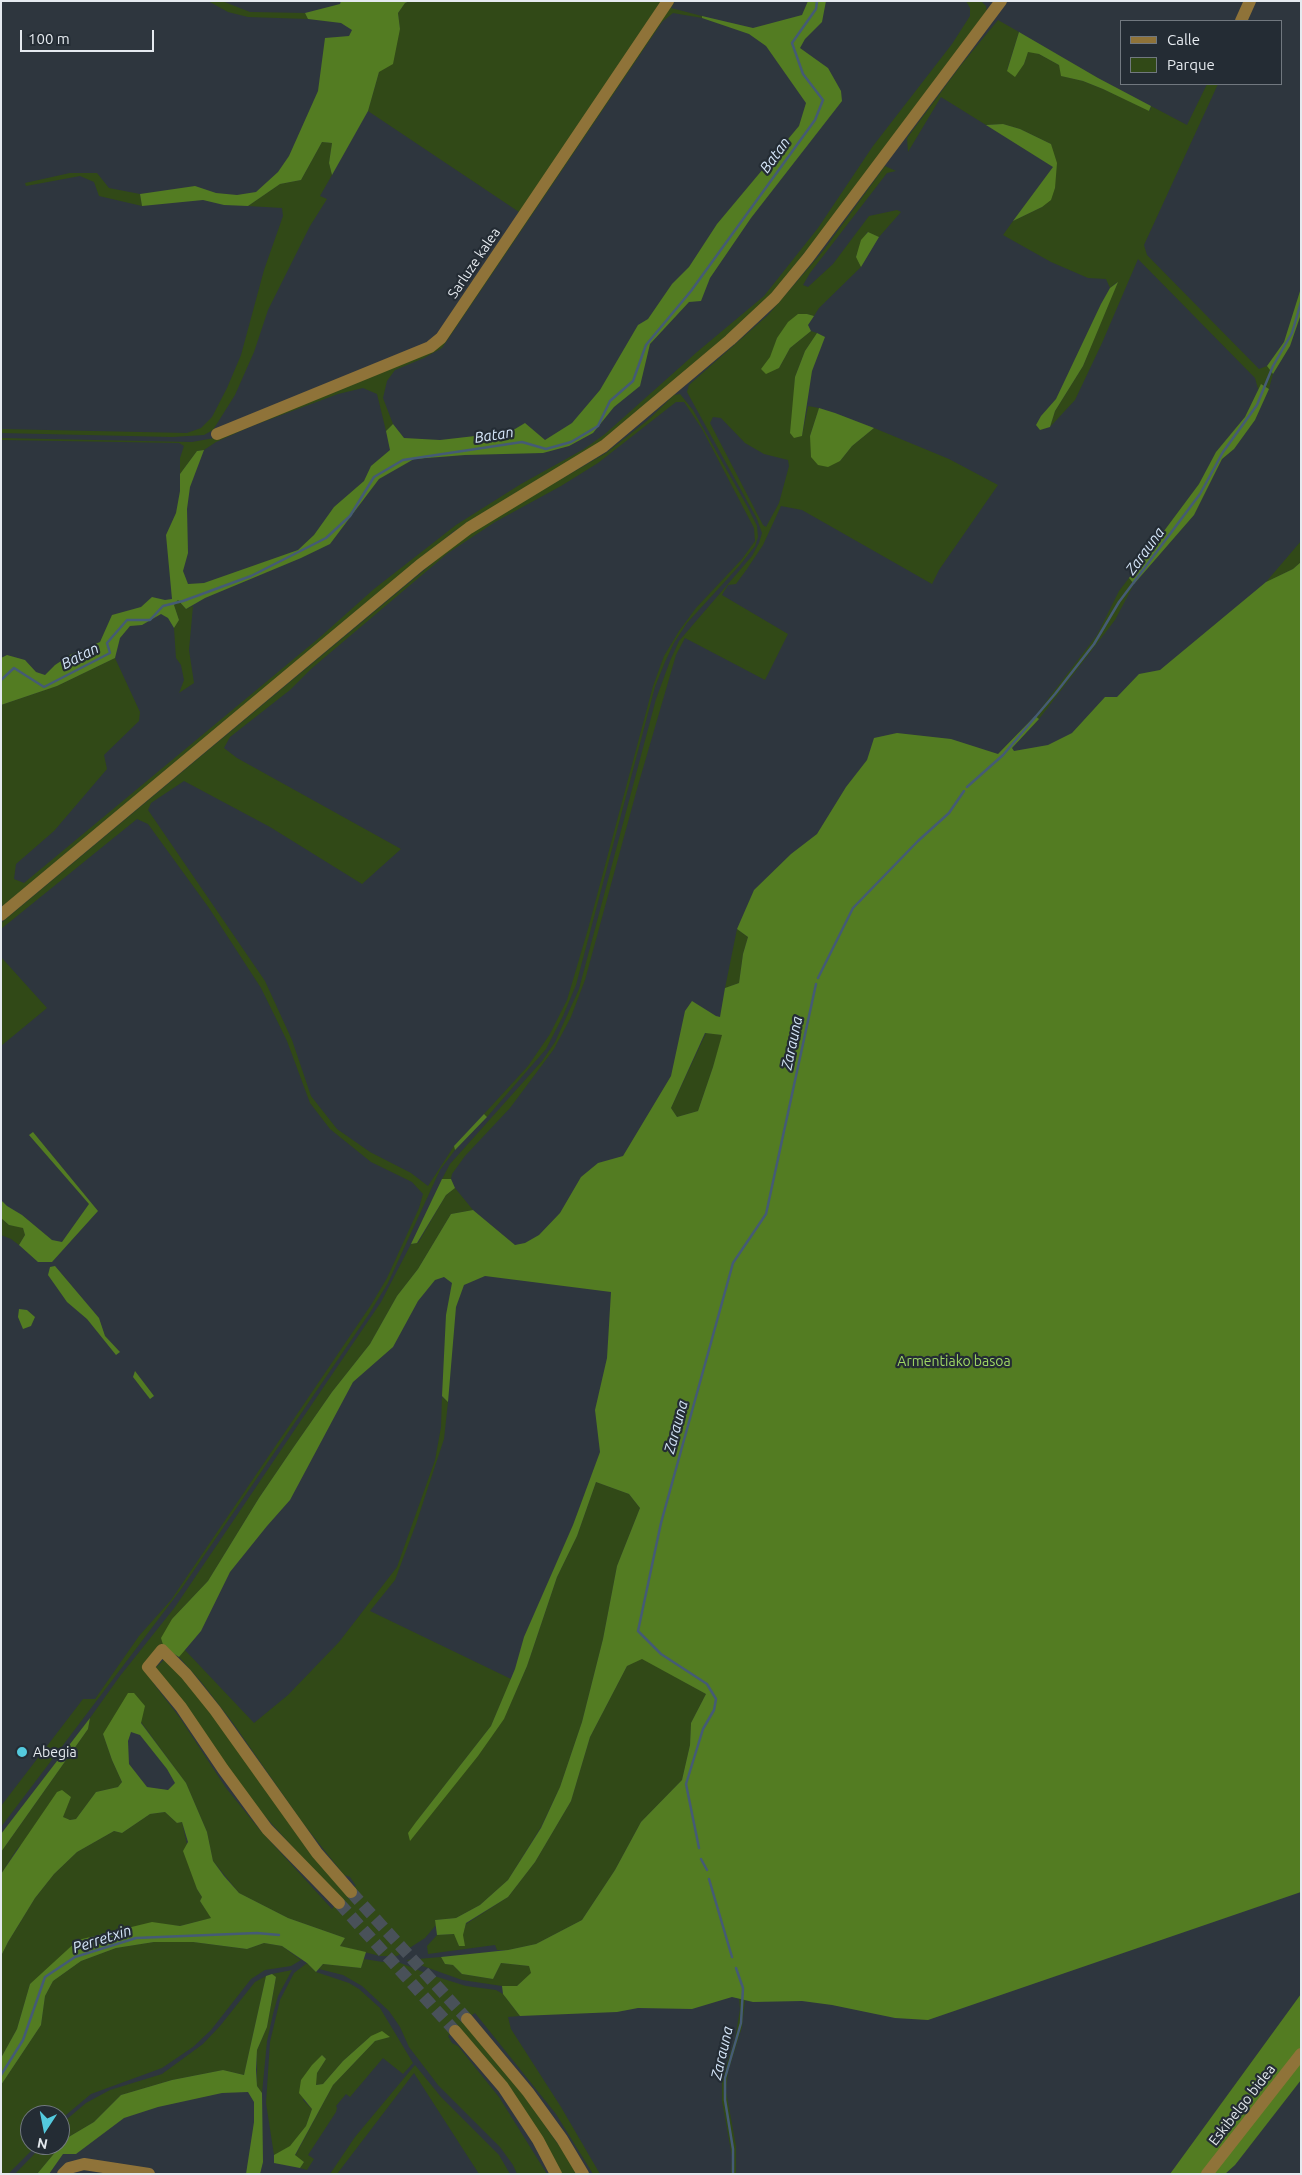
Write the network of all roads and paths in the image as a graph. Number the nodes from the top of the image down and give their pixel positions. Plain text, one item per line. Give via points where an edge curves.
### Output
1 (668, 1) edge
2 (1250, 1) edge
3 (994, 3) edge
4 (1241, 20) edge
5 (217, 434) dead end
6 (1, 915) edge
7 (351, 1892) tunnel mouth
8 (339, 1903) tunnel mouth
9 (467, 2019) tunnel mouth
10 (455, 2031) tunnel mouth
11 (1301, 2054) edge
12 (63, 2174) edge
13 (149, 2174) edge
14 (556, 2174) edge
15 (583, 2174) edge
16 (1207, 2174) edge

1 - 5 street, Sarluze kalea via 441,338 430,347
2 - 4 street
3 - 6 street via 808,258 775,298 730,340 604,446 469,528 420,565
7 - 8 street via 317,1853 215,1710 162,1650 148,1667 181,1707 267,1829
9 - 15 street via 528,2092
10 - 14 street via 503,2087
11 - 16 street, Eskibelgo bidea
12 - 13 street via 69,2168 84,2164

